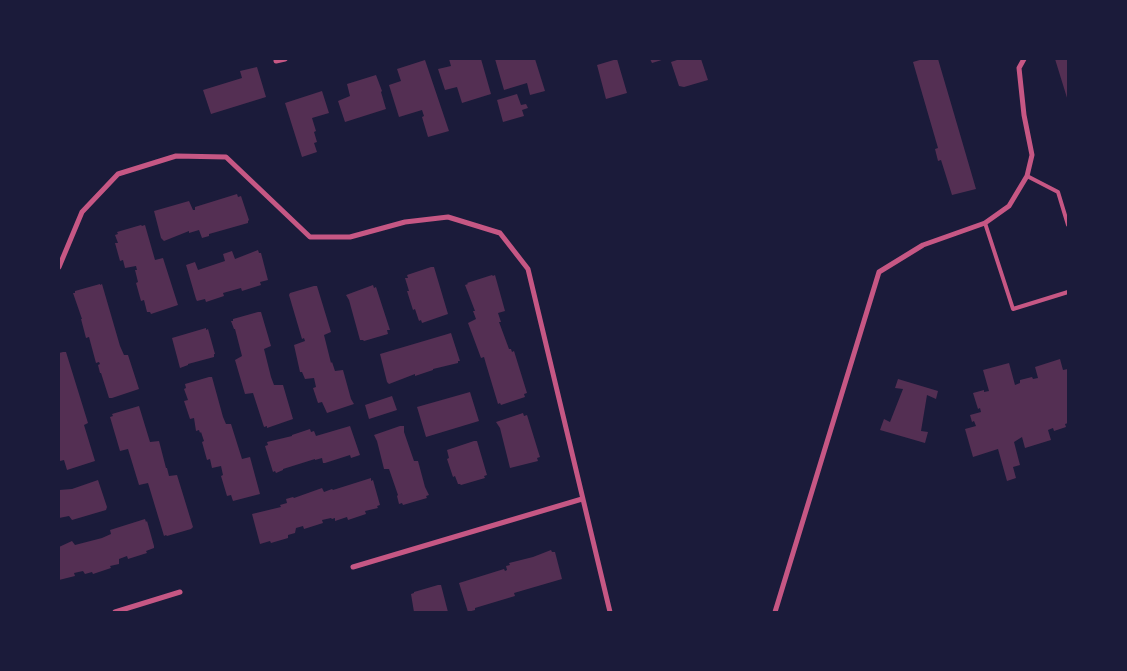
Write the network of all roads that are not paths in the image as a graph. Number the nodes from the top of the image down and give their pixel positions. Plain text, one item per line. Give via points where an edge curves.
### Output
1 (285, 59) edge
2 (1024, 59) edge
3 (276, 61) dead end
4 (1027, 176) junction
5 (985, 223) junction
6 (1068, 225) edge
7 (59, 267) edge
8 (1068, 292) edge
9 (582, 499) junction
10 (353, 567) dead end
11 (180, 592) dead end
12 (115, 612) edge
13 (610, 612) edge
14 (775, 612) edge

1 - 3 street
2 - 4 street via 1019,68 1032,155
4 - 5 street via 1009,206
4 - 6 lane via 1058,192
5 - 8 lane via 1013,309
5 - 14 street via 923,245 879,272
7 - 9 street via 82,212 118,174 176,156 226,157 310,237 350,237 405,222 448,217 500,233 528,269
9 - 10 street
9 - 13 street
11 - 12 street

